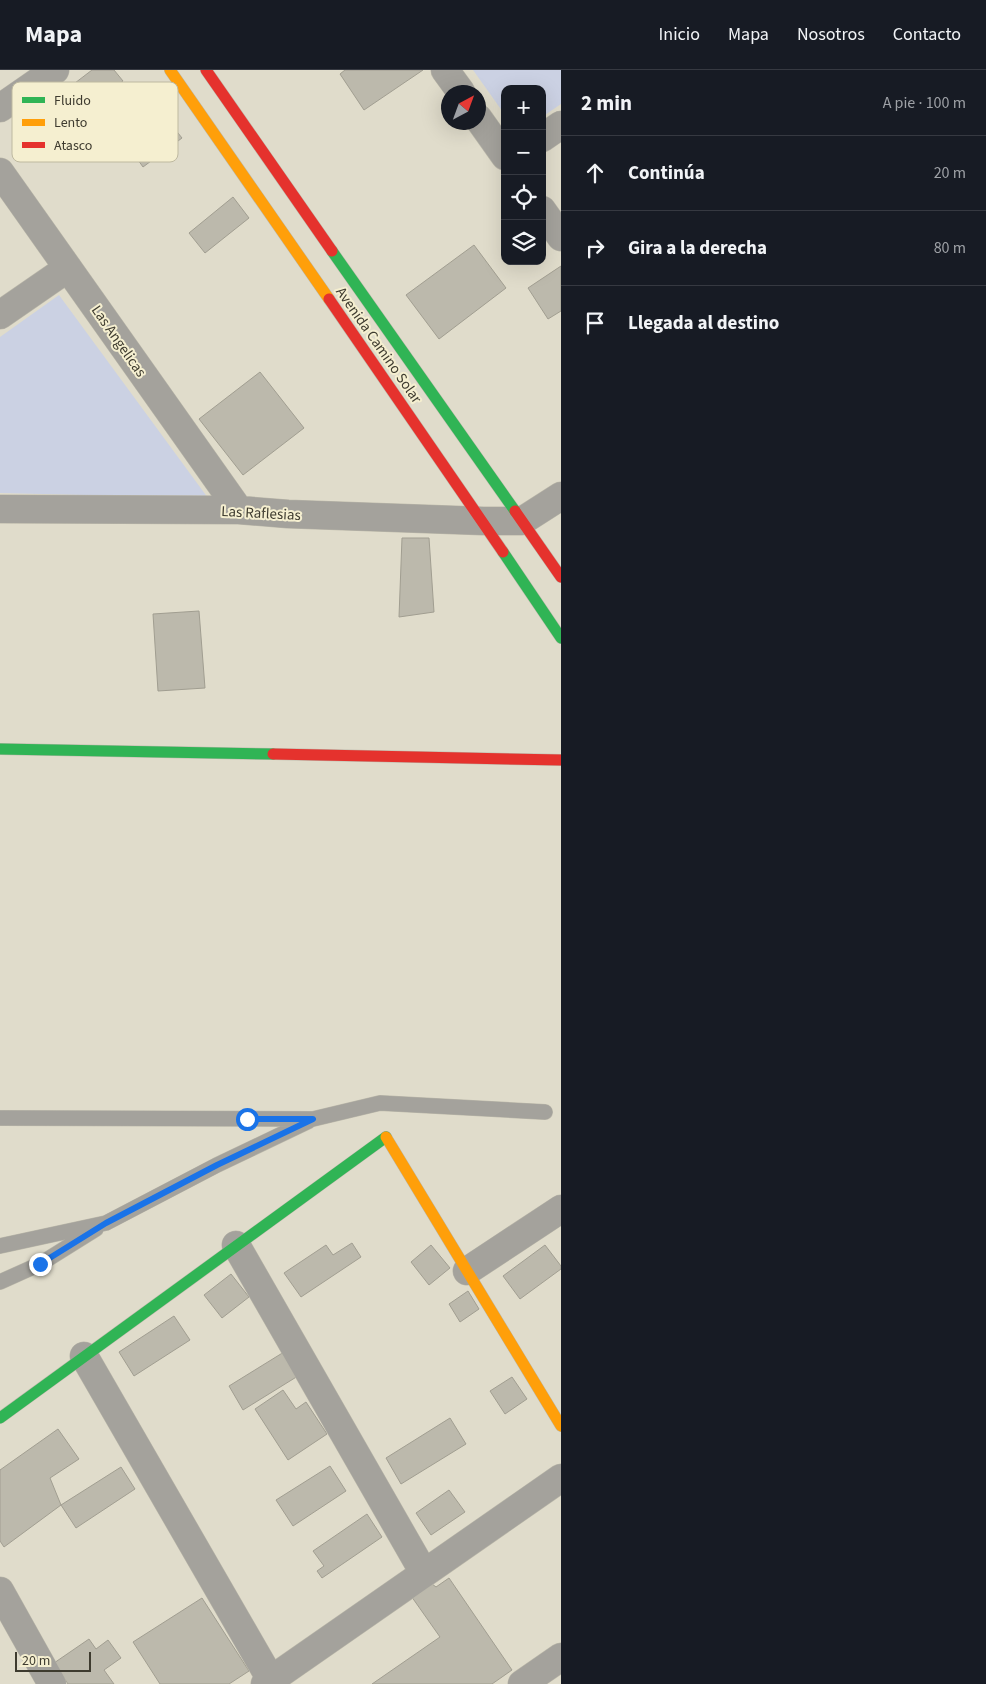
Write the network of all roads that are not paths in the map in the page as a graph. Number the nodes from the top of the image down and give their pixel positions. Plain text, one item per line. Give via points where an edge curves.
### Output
1 (55, 70) edge
2 (170, 70) edge
3 (206, 70) edge
4 (446, 70) edge
5 (38, 82) edge
6 (456, 85) edge
7 (12, 100) edge
8 (0, 108) edge
9 (561, 125) edge
10 (486, 129) edge
11 (546, 135) edge
12 (501, 150) edge
13 (0, 172) edge
14 (546, 216) edge
15 (561, 237) edge
16 (68, 268) junction
17 (0, 315) edge
18 (561, 496) edge
19 (0, 509) edge
20 (239, 510) junction
21 (483, 521) junction
22 (522, 521) junction
23 (561, 577) edge
24 (561, 638) edge
25 (0, 749) edge
26 (561, 760) edge
27 (545, 1112) dead end
28 (0, 1118) edge
29 (313, 1119) junction
30 (561, 1209) edge
31 (106, 1223) junction
32 (236, 1245) junction
33 (0, 1246) edge
34 (468, 1271) junction
35 (0, 1282) edge
36 (84, 1356) junction
37 (0, 1418) edge
38 (561, 1426) edge
39 (561, 1478) edge
40 (424, 1573) junction
41 (0, 1591) edge
42 (561, 1657) edge
43 (268, 1682) edge
44 (52, 1684) edge
45 (522, 1684) edge

1 - 5 street
2 - 21 street, Avenida Camino Solar
3 - 22 street, Avenida Camino Solar
4 - 6 street
7 - 8 street
9 - 11 street
10 - 12 street
13 - 16 street, Las Angelicas
14 - 15 street
16 - 17 street
16 - 20 street, Las Angelicas
18 - 22 street
19 - 20 street, Las Raflesias
20 - 21 street, Las Raflesias
21 - 22 street, Las Raflesias
21 - 24 street, Avenida Camino Solar
22 - 23 street, Avenida Camino Solar
25 - 26 street
27 - 29 lane via 380,1103
28 - 29 lane
29 - 31 lane
30 - 34 street
31 - 33 lane
31 - 35 lane via 40,1264
32 - 34 street via 386,1136
32 - 36 street
32 - 40 street
34 - 38 street
36 - 37 street
36 - 43 street
39 - 40 street
40 - 43 street
41 - 44 street
42 - 45 street

